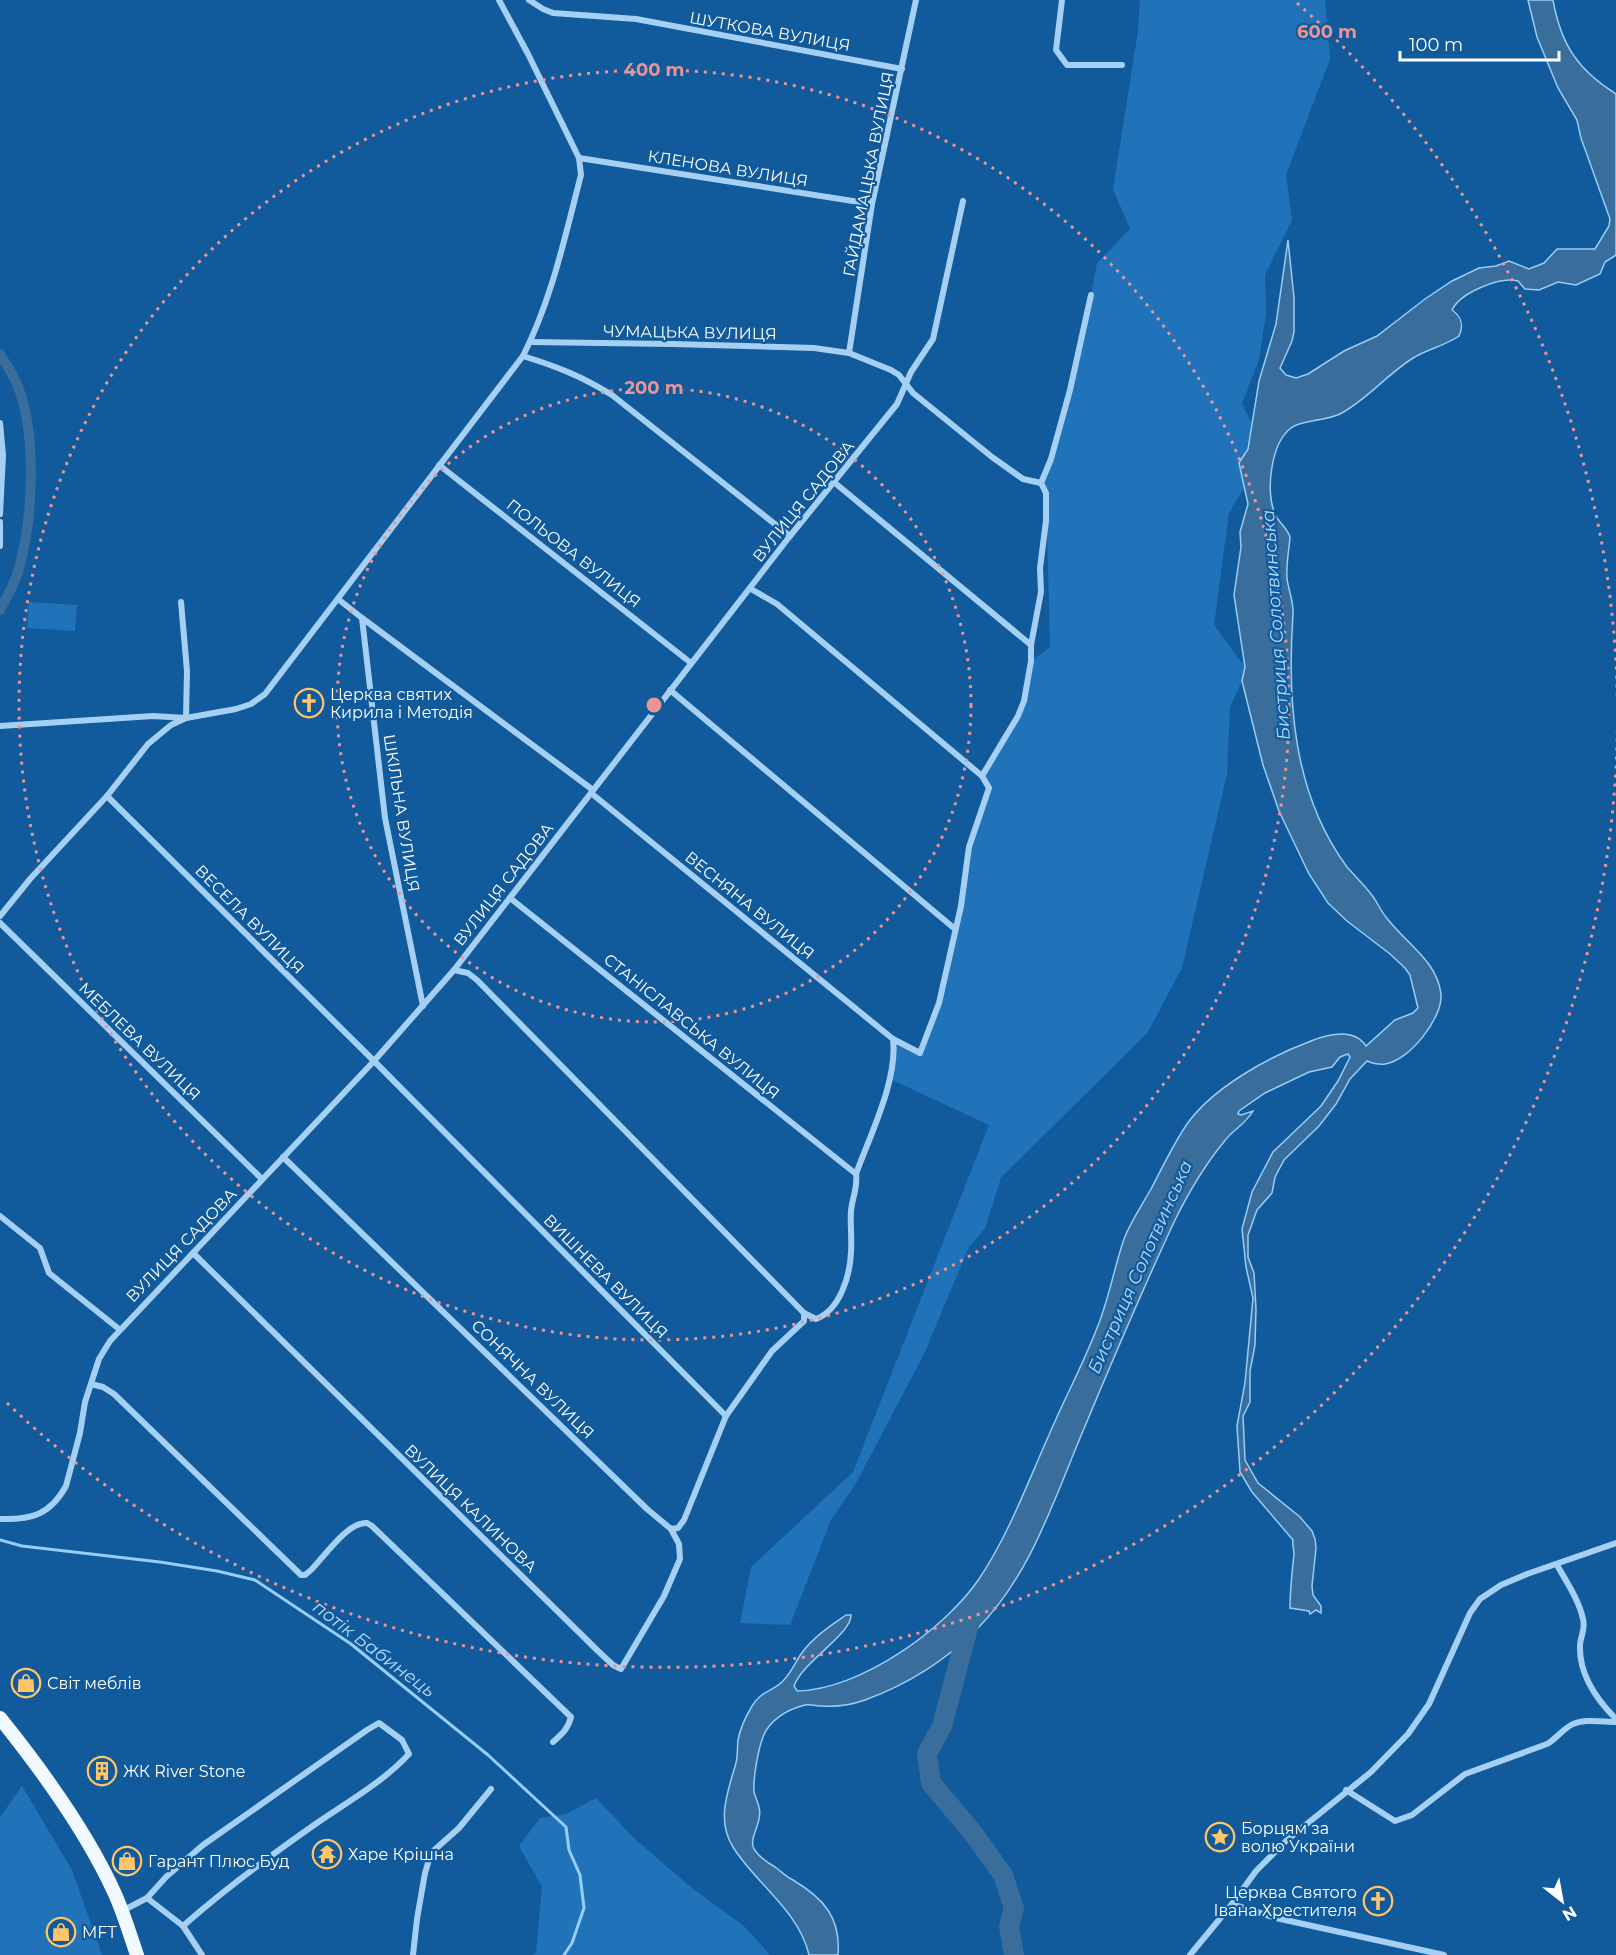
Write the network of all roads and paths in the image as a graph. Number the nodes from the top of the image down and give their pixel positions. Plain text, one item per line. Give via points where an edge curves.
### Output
1 (509, 0) edge
2 (530, 0) edge
3 (916, 0) edge
4 (1062, 0) edge
5 (499, 1) edge
6 (1122, 65) dead end
7 (902, 69) junction
8 (579, 158) junction
9 (963, 201) dead end
10 (872, 204) junction
11 (1091, 294) dead end
12 (530, 342) junction
13 (849, 353) junction
14 (523, 356) junction
15 (905, 385) junction
16 (0, 423) edge
17 (439, 465) junction
18 (835, 483) junction
19 (1041, 483) junction
20 (0, 514) edge
21 (0, 522) edge
22 (790, 536) junction
23 (0, 543) edge
24 (751, 589) junction
25 (338, 599) junction
26 (181, 602) dead end
27 (362, 618) junction
28 (1031, 645) junction
29 (691, 663) junction
30 (670, 690) junction
31 (186, 718) junction
32 (0, 726) edge
33 (982, 776) junction
34 (592, 791) junction
35 (107, 796) junction
36 (510, 898) junction
37 (0, 916) edge
38 (0, 922) edge
39 (954, 929) junction
40 (454, 970) junction
41 (423, 1005) junction
42 (893, 1039) junction
43 (374, 1061) junction
44 (283, 1157) junction
45 (856, 1174) junction
46 (262, 1179) junction
47 (0, 1216) edge
48 (193, 1253) junction
49 (804, 1313) junction
50 (119, 1329) junction
51 (91, 1384) junction
52 (726, 1416) junction
53 (0, 1519) edge
54 (671, 1529) junction
55 (1616, 1543) edge
56 (1557, 1565) junction
57 (0, 1718) edge
58 (1616, 1720) edge
59 (553, 1742) dead end
60 (491, 1789) dead end
61 (1346, 1790) junction
62 (147, 1898) junction
63 (1232, 1904) junction
64 (122, 1912) junction
65 (183, 1926) junction
66 (137, 1955) edge
67 (202, 1955) edge
68 (413, 1955) edge
69 (1190, 1955) edge
70 (1444, 1955) edge

1 - 5 street
2 - 7 street, ШУТКОВА ВУЛИЦЯ via 553,13 636,19
3 - 7 street, ГАЙДАМАЦЬКА ВУЛИЦЯ
4 - 6 street via 1056,50 1067,65
5 - 8 street
7 - 10 street, ГАЙДАМАЦЬКА ВУЛИЦЯ
8 - 10 street, КЛЕНОВА ВУЛИЦЯ
8 - 12 street via 581,175 549,293
9 - 15 street, ВУЛИЦЯ САДОВА via 933,339
10 - 13 street, ГАЙДАМАЦЬКА ВУЛИЦЯ
11 - 19 street via 1067,400
12 - 13 street, ЧУМАЦЬКА ВУЛИЦЯ via 814,348
12 - 14 street
13 - 15 street, ЧУМАЦЬКА ВУЛИЦЯ via 891,370
14 - 17 street
14 - 22 street via 560,367 612,395
15 - 18 street, ВУЛИЦЯ САДОВА via 897,404
15 - 19 street, ЧУМАЦЬКА ВУЛИЦЯ via 1023,479
16 - 20 street
17 - 25 street
17 - 29 street, ПОЛЬОВА ВУЛИЦЯ
18 - 22 street, ВУЛИЦЯ САДОВА
18 - 28 street
19 - 28 street via 1046,493 1046,521 1041,592
21 - 23 street
22 - 24 street, ВУЛИЦЯ САДОВА
24 - 29 street, ВУЛИЦЯ САДОВА
24 - 33 street via 777,604
25 - 27 street
25 - 31 street via 265,693 251,704
26 - 31 street via 187,671
27 - 34 street, ВЕСНЯНА ВУЛИЦЯ
27 - 41 street, ШКІЛЬНА ВУЛИЦЯ via 386,818
28 - 33 street via 1024,700
29 - 30 street, ВУЛИЦЯ САДОВА
30 - 34 street, ВУЛИЦЯ САДОВА
30 - 39 street
31 - 32 street via 153,716
31 - 35 street via 148,744
33 - 39 street via 990,788 969,847
34 - 36 street, ВУЛИЦЯ САДОВА
34 - 42 street, ВЕСНЯНА ВУЛИЦЯ
35 - 37 street
35 - 43 street, ВЕСЕЛА ВУЛИЦЯ
36 - 40 street, ВУЛИЦЯ САДОВА
36 - 45 street, СТАНІСЛАВСЬКА ВУЛИЦЯ
38 - 46 street, МЕБЛЕВА ВУЛИЦЯ
39 - 42 street, ВЕСНЯНА ВУЛИЦЯ via 939,1003 920,1053
40 - 41 street, ВУЛИЦЯ САДОВА
40 - 49 street via 477,980
41 - 43 street, ВУЛИЦЯ САДОВА
42 - 45 street via 895,1055 890,1079
43 - 44 street, ВУЛИЦЯ САДОВА
43 - 52 street, ВИШНЕВА ВУЛИЦЯ
44 - 46 street, ВУЛИЦЯ САДОВА
44 - 54 street, СОНЯЧНА ВУЛИЦЯ
45 - 49 street via 849,1270 837,1302 825,1315 816,1319
46 - 48 street, ВУЛИЦЯ САДОВА
47 - 50 street via 40,1248 49,1273
48 - 50 street, ВУЛИЦЯ САДОВА
48 - 54 street, ВУЛИЦЯ КАЛИНОВА via 598,1652 621,1669 664,1596 680,1559 679,1544
49 - 52 street via 804,1321 772,1351
50 - 51 street, ВУЛИЦЯ САДОВА via 99,1359
51 - 53 street, ВУЛИЦЯ САДОВА via 60,1497 43,1514 21,1520
51 - 59 street via 114,1394 301,1575 311,1570 356,1524 372,1526 571,1717 563,1734
52 - 54 street via 684,1520 678,1528
55 - 56 street
56 - 58 street via 1583,1617 1585,1629 1579,1658 1588,1683
56 - 61 street via 1501,1585 1480,1599 1429,1704 1408,1734 1371,1772
57 - 64 main road via 85,1837
58 - 61 street via 1571,1725 1547,1744 1465,1774 1404,1820 1395,1821
60 - 68 street via 459,1828 431,1853
61 - 63 street via 1256,1871
62 - 64 street
62 - 65 street
62 - 65 street via 203,1845 367,1730 379,1723 402,1740 409,1754 400,1764 211,1901
63 - 69 street
63 - 70 street via 1276,1918
64 - 66 main road
65 - 67 street

